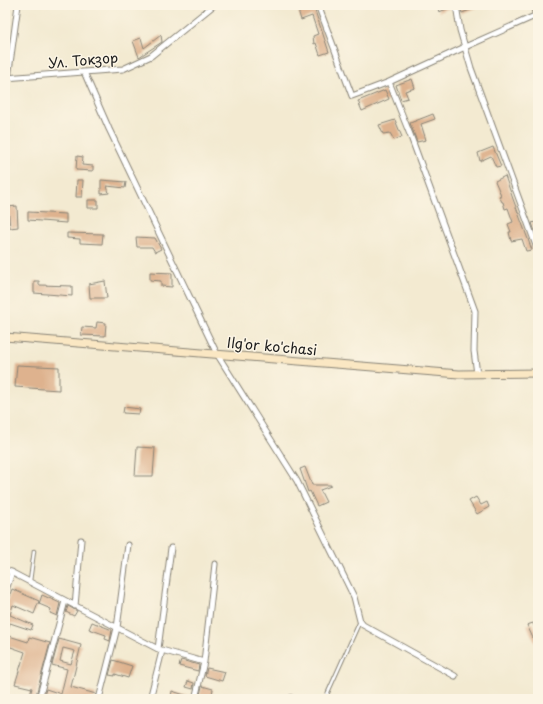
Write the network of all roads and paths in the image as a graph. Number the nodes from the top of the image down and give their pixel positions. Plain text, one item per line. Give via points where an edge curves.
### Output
1 (18, 5) edge
2 (214, 5) edge
3 (318, 5) edge
4 (456, 5) edge
5 (534, 5) edge
6 (537, 18) edge
7 (465, 46) junction
8 (84, 72) junction
9 (7, 78) edge
10 (389, 82) junction
11 (538, 251) edge
12 (5, 336) edge
13 (217, 354) junction
14 (538, 373) edge
15 (477, 374) junction
16 (81, 540) dead end
17 (128, 545) dead end
18 (171, 548) dead end
19 (34, 551) dead end
20 (215, 564) dead end
21 (5, 569) edge
22 (12, 572) junction
23 (30, 582) junction
24 (5, 593) edge
25 (65, 601) junction
26 (75, 606) junction
27 (360, 621) junction
28 (117, 628) junction
29 (160, 650) junction
30 (204, 662) junction
31 (455, 676) dead end
32 (39, 699) edge
33 (99, 699) edge
34 (150, 699) edge
35 (195, 699) edge
36 (326, 699) edge

1 - 9 street
2 - 8 street, Ул. Токзор via 151,56 124,69
3 - 10 street via 352,96
4 - 7 street
5 - 6 street
6 - 7 street
7 - 10 street
7 - 11 street
8 - 9 street, Ул. Токзор
8 - 13 street
10 - 15 street via 475,311 474,352
12 - 13 street, Ilg'or ko'chasi
13 - 15 street, Ilg'or ko'chasi
13 - 27 street via 297,481 354,597
14 - 15 street, Ilg'or ko'chasi
16 - 26 street
17 - 28 street
18 - 29 street
19 - 23 lane
20 - 30 street
21 - 22 street
22 - 23 street
22 - 24 street
23 - 25 street
25 - 26 street
25 - 32 street
26 - 28 street
27 - 31 street
27 - 36 lane
28 - 29 street
28 - 33 street
29 - 30 street
29 - 34 street
30 - 35 street

